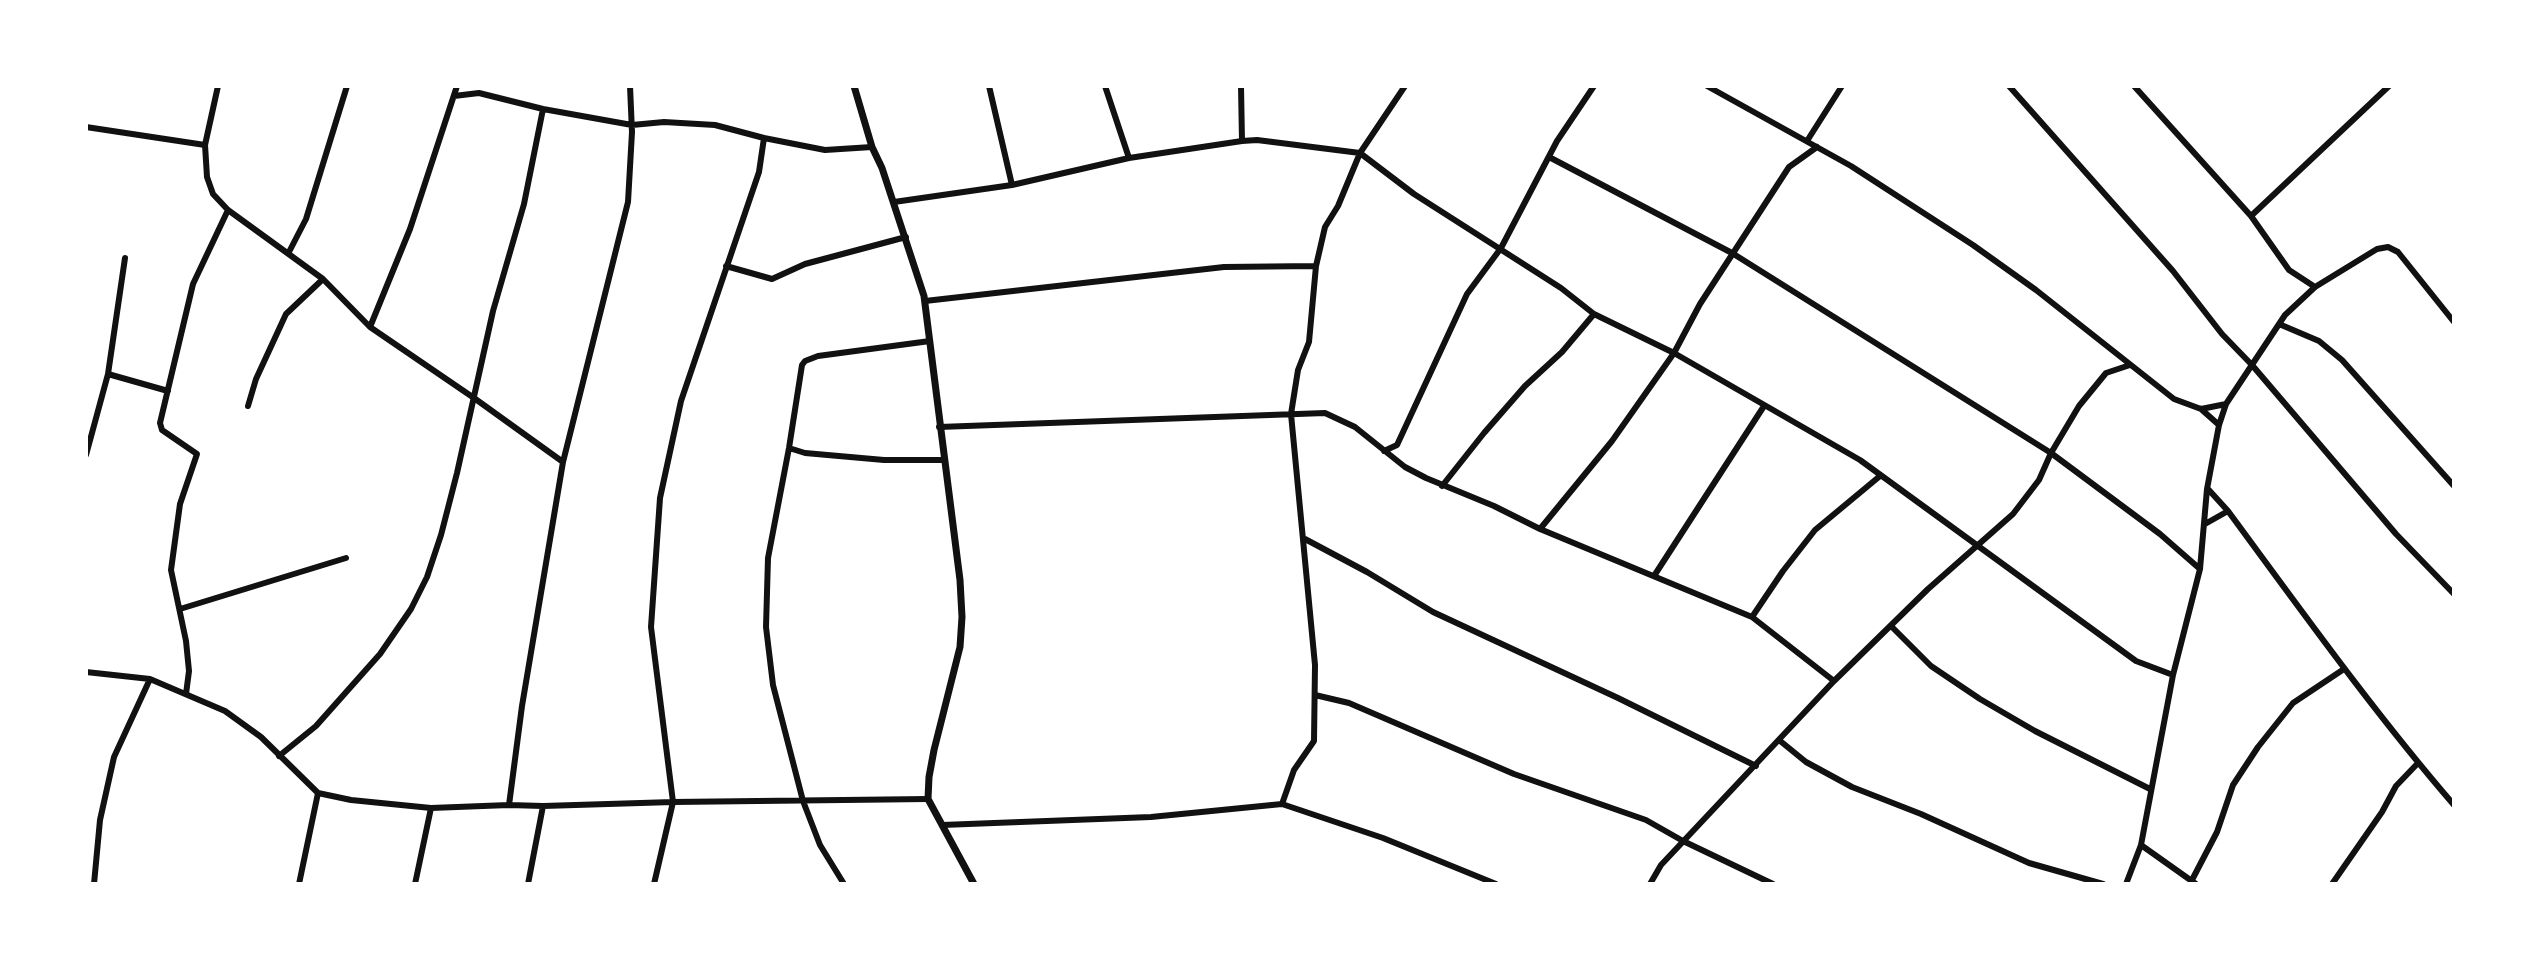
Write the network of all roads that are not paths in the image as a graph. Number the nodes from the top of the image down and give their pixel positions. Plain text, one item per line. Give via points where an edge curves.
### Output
1 (218, 86) edge
2 (347, 86) edge
3 (457, 86) edge
4 (630, 86) edge
5 (854, 86) edge
6 (989, 86) edge
7 (1105, 86) edge
8 (1241, 86) edge
9 (1405, 86) edge
10 (1594, 86) edge
11 (1707, 86) edge
12 (1842, 86) edge
13 (2009, 86) edge
14 (2134, 86) edge
15 (2389, 86) edge
16 (454, 96) junction
17 (543, 109) junction
18 (632, 125) junction
19 (86, 127) edge
20 (764, 138) junction
21 (1242, 141) junction
22 (1807, 141) junction
23 (205, 145) junction
24 (872, 147) junction
25 (1817, 147) junction
26 (1360, 153) junction
27 (1549, 157) junction
28 (1129, 158) junction
29 (1012, 185) junction
30 (894, 202) junction
31 (228, 210) junction
32 (2251, 216) junction
33 (906, 237) junction
34 (1501, 248) junction
35 (289, 252) junction
36 (1732, 253) junction
37 (125, 258) dead end
38 (726, 266) junction
39 (1316, 266) junction
40 (323, 279) junction
41 (2315, 287) junction
42 (925, 302) junction
43 (1594, 314) junction
44 (2454, 322) edge
45 (2279, 324) junction
46 (370, 327) junction
47 (930, 341) junction
48 (1674, 353) junction
49 (2130, 365) junction
50 (2252, 365) junction
51 (108, 374) junction
52 (168, 391) junction
53 (474, 398) junction
54 (2226, 404) junction
55 (1764, 405) junction
56 (248, 406) dead end
57 (2201, 408) junction
58 (1292, 414) junction
59 (2219, 425) junction
60 (939, 427) junction
61 (789, 448) junction
62 (1384, 451) junction
63 (2051, 453) junction
64 (86, 455) edge
65 (943, 460) junction
66 (562, 462) junction
67 (1880, 476) junction
68 (1442, 486) junction
69 (2454, 486) edge
70 (2207, 489) junction
71 (2228, 511) junction
72 (2205, 524) junction
73 (1540, 529) junction
74 (1305, 539) junction
75 (1979, 547) junction
76 (346, 558) dead end
77 (2200, 569) junction
78 (1654, 576) junction
79 (2454, 594) edge
80 (180, 609) junction
81 (1752, 617) junction
82 (1892, 627) junction
83 (2344, 668) junction
84 (86, 671) edge
85 (2173, 675) junction
86 (150, 679) junction
87 (1834, 681) junction
88 (186, 694) junction
89 (1315, 695) junction
90 (1779, 740) junction
91 (279, 756) junction
92 (2418, 763) junction
93 (1756, 766) junction
94 (2150, 789) junction
95 (318, 793) junction
96 (928, 799) junction
97 (803, 801) junction
98 (673, 802) junction
99 (1282, 804) junction
100 (509, 805) junction
101 (2454, 805) edge
102 (543, 806) junction
103 (431, 808) junction
104 (942, 825) junction
105 (1683, 841) junction
106 (2141, 845) junction
107 (2194, 882) edge
108 (94, 884) edge
109 (299, 884) edge
110 (415, 884) edge
111 (528, 884) edge
112 (654, 884) edge
113 (844, 884) edge
114 (974, 884) edge
115 (1496, 884) edge
116 (1650, 884) edge
117 (1773, 884) edge
118 (2103, 884) edge
119 (2126, 884) edge
120 (2332, 884) edge

1 - 23 street
2 - 35 street via 306,219
3 - 16 street
4 - 18 street
5 - 24 street
6 - 29 street
7 - 28 street
8 - 21 street
9 - 26 street
10 - 27 street
11 - 22 street
12 - 22 street
13 - 50 street
14 - 32 street
15 - 32 street
16 - 17 street via 479,93
16 - 46 street via 410,229
17 - 18 street
17 - 53 street via 524,204
18 - 20 street via 715,125
18 - 66 street via 628,202
19 - 23 street
20 - 24 street via 825,150
20 - 38 street via 759,172
21 - 26 street
21 - 28 street
22 - 25 street
23 - 31 street via 213,194
24 - 30 street
25 - 36 street via 1789,167
25 - 49 street via 1973,245
26 - 34 street via 1414,194
26 - 39 street via 1325,227
27 - 34 street
27 - 36 street
28 - 29 street
29 - 30 street
30 - 33 street
31 - 35 street
31 - 52 street via 193,284
32 - 41 street via 2289,270
33 - 38 street via 805,264 772,279
33 - 42 street
34 - 43 street
34 - 62 street via 1467,294 1396,445
35 - 40 street
36 - 48 street
36 - 63 street
37 - 51 street
38 - 98 street via 681,401 660,498 651,627
39 - 42 street via 1224,267
39 - 58 street via 1309,342 1298,370
40 - 46 street
40 - 56 street via 286,314
41 - 44 street via 2377,249 2388,247 2398,252
41 - 45 street
42 - 47 street
43 - 48 street
43 - 68 street via 1525,386
45 - 50 street
45 - 69 street via 2319,341 2342,360
46 - 53 street
47 - 60 street
47 - 61 street via 805,361
48 - 55 street
48 - 73 street via 1612,441
49 - 57 street via 2174,399
49 - 63 street via 2106,373 2079,406
50 - 54 street
50 - 79 street via 2396,534
51 - 52 street
51 - 64 street
52 - 80 street via 162,430 197,454 180,504 174,540 171,570
53 - 66 street
53 - 91 street via 441,535 411,609 380,654 316,726
54 - 57 street
54 - 59 street
55 - 67 street
55 - 78 street
57 - 59 street
58 - 60 street
58 - 62 street via 1325,413 1355,427
58 - 74 street
59 - 70 street
60 - 65 street
61 - 65 street via 884,460
61 - 97 street via 768,558 766,627 773,685
62 - 68 street
63 - 75 street via 2028,497
63 - 77 street
65 - 96 street via 962,617 960,648 934,750
66 - 100 street
67 - 75 street
67 - 81 street via 1815,530
68 - 73 street
70 - 71 street
70 - 72 street
71 - 72 street
71 - 83 street
72 - 77 street
73 - 78 street
74 - 89 street
74 - 93 street via 1433,612
75 - 82 street via 1928,589
75 - 85 street via 2136,661
76 - 80 street
77 - 85 street
78 - 81 street
80 - 88 street via 187,642
81 - 87 street
82 - 87 street
82 - 94 street via 1931,666 1980,699
83 - 92 street
83 - 107 street via 2293,703 2258,747 2233,785
84 - 86 street
85 - 94 street
86 - 88 street
86 - 108 street via 114,757 100,820
87 - 90 street
88 - 91 street via 225,711
89 - 99 street via 1314,741 1294,770
89 - 105 street via 1384,716 1514,774 1646,820
90 - 93 street
90 - 118 street via 1806,762 1852,788 2029,863
91 - 95 street
92 - 101 street
92 - 120 street via 2396,786
93 - 105 street
94 - 106 street
95 - 103 street
95 - 109 street
96 - 97 street
96 - 104 street
97 - 98 street
97 - 113 street via 820,845
98 - 102 street
98 - 112 street
99 - 104 street via 1151,817
99 - 115 street via 1383,838
100 - 102 street
100 - 103 street
102 - 111 street
103 - 110 street
104 - 114 street
105 - 116 street
105 - 117 street
106 - 107 street
106 - 119 street

